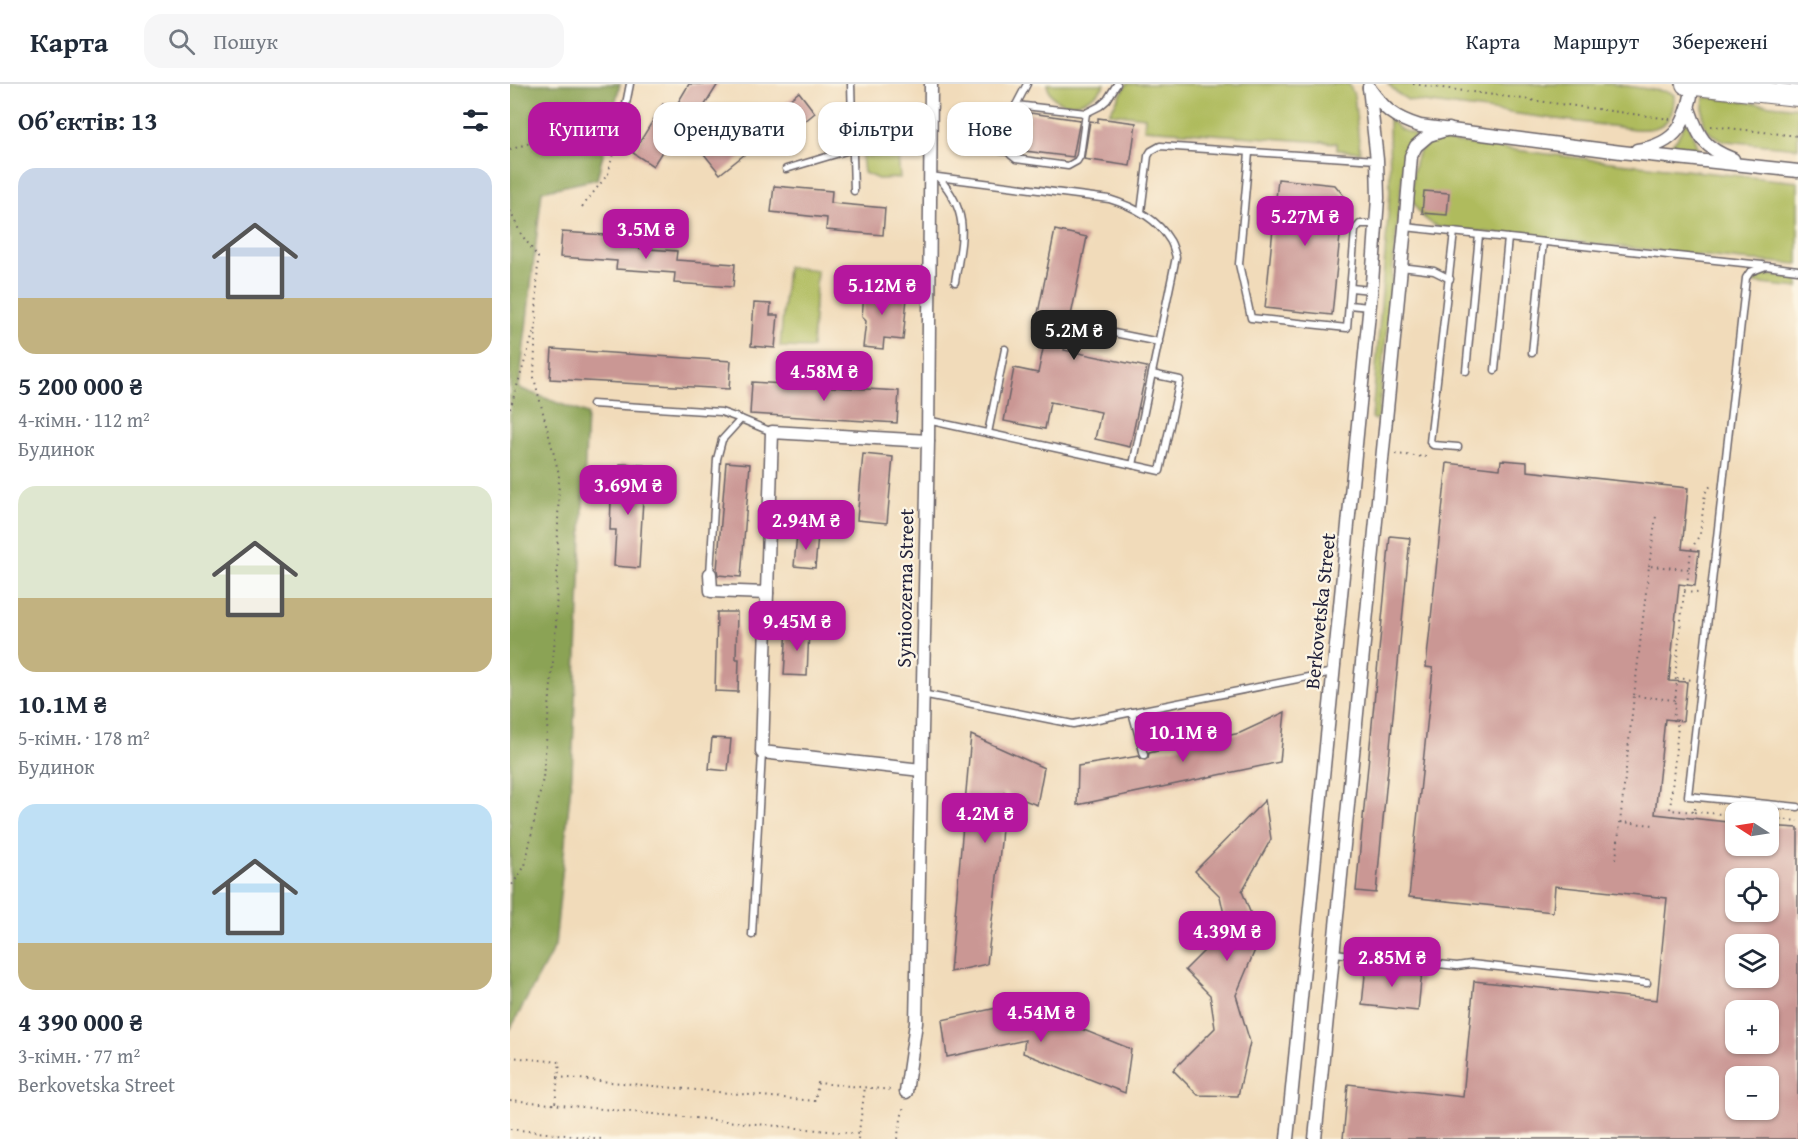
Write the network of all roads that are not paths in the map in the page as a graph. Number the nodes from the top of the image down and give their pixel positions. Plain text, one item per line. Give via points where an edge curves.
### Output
1 (630, 84) edge
2 (851, 84) edge
3 (931, 84) edge
4 (1027, 84) edge
5 (1117, 84) edge
6 (1690, 84) edge
7 (1368, 86) edge
8 (1798, 96) edge
9 (626, 102) edge
10 (852, 102) edge
11 (1018, 102) edge
12 (1033, 107) edge
13 (1086, 112) junction
14 (1688, 123) junction
15 (1449, 129) junction
16 (1621, 152) junction
17 (1249, 153) junction
18 (830, 156) edge
19 (853, 156) edge
20 (1012, 156) edge
21 (1377, 160) junction
22 (1748, 165) junction
23 (786, 169) dead end
24 (1798, 171) edge
25 (934, 177) junction
26 (854, 191) dead end
27 (1141, 212) junction
28 (1377, 224) junction
29 (1405, 227) junction
30 (1454, 232) junction
31 (1479, 235) junction
32 (1508, 238) junction
33 (1543, 242) junction
34 (1766, 266) junction
35 (1401, 267) junction
36 (1798, 270) edge
37 (1450, 279) junction
38 (955, 282) dead end
39 (1351, 288) junction
40 (1371, 290) junction
41 (1349, 305) junction
42 (1370, 307) junction
43 (1084, 327) dead end
44 (1159, 342) junction
45 (1005, 349) dead end
46 (1532, 353) dead end
47 (1495, 370) dead end
48 (1466, 371) dead end
49 (1152, 374) junction
50 (592, 404) dead end
51 (741, 419) junction
52 (927, 420) junction
53 (772, 432) junction
54 (988, 433) junction
55 (928, 441) junction
56 (1458, 447) dead end
57 (1133, 465) junction
58 (710, 574) joint
59 (767, 593) junction
60 (1333, 672) junction
61 (922, 694) junction
62 (1132, 712) junction
63 (762, 752) junction
64 (1144, 755) dead end
65 (921, 770) junction
66 (1798, 807) edge
67 (753, 935) dead end
68 (1334, 953) junction
69 (1647, 983) dead end
70 (906, 1092) road end
71 (1287, 1139) edge
72 (1315, 1139) edge

1 - 9 lane
2 - 10 lane
3 - 25 street, Synioozerna Street
4 - 11 lane
5 - 13 lane via 1107,100
6 - 8 highway
6 - 14 street
7 - 15 street, Berkovetska Street via 1389,112 1401,120
7 - 21 street, Berkovetska Street
12 - 13 lane
13 - 20 lane via 1080,156 1073,165
14 - 16 street, Berkovetska Street via 1657,146
14 - 22 street via 1709,148
15 - 16 street, Berkovetska Street
15 - 29 street via 1429,135 1416,146
16 - 22 street, Berkovetska Street
17 - 21 lane
17 - 27 lane via 1155,147 1148,156
17 - 41 lane via 1239,264 1251,318 1347,328
18 - 23 lane
19 - 26 lane
21 - 28 street, Berkovetska Street
22 - 24 street
25 - 27 lane via 1109,199
25 - 38 lane via 951,192 960,212 963,230
25 - 52 street, Synioozerna Street
27 - 44 lane via 1170,240 1176,257
28 - 39 lane via 1360,224 1355,230
28 - 40 street, Berkovetska Street
29 - 30 lane
29 - 35 street
30 - 31 lane
30 - 37 lane
31 - 32 lane
31 - 48 lane
32 - 33 lane
32 - 47 lane
33 - 34 lane
33 - 46 lane
34 - 36 lane
34 - 66 lane via 1750,272 1745,283 1688,796
35 - 37 lane via 1434,271
35 - 68 street
37 - 56 lane via 1430,442
39 - 40 lane
39 - 41 lane
40 - 42 street, Berkovetska Street
41 - 42 lane
42 - 60 street, Berkovetska Street
43 - 44 lane
44 - 49 lane
45 - 54 lane
49 - 57 lane
49 - 57 lane via 1180,380 1160,471
50 - 51 lane via 721,412
51 - 53 lane
51 - 58 lane via 722,440 717,459
52 - 54 lane
52 - 55 street, Synioozerna Street
53 - 55 street
53 - 59 street
54 - 57 lane
55 - 61 street, Synioozerna Street
58 - 59 street via 711,591
59 - 63 street
60 - 62 lane
60 - 71 street, Berkovetska Street
61 - 62 lane via 1073,724
61 - 65 street, Synioozerna Street
62 - 64 lane
63 - 65 street
63 - 67 lane
65 - 70 street, Synioozerna Street via 916,1023
68 - 69 lane
68 - 72 street

